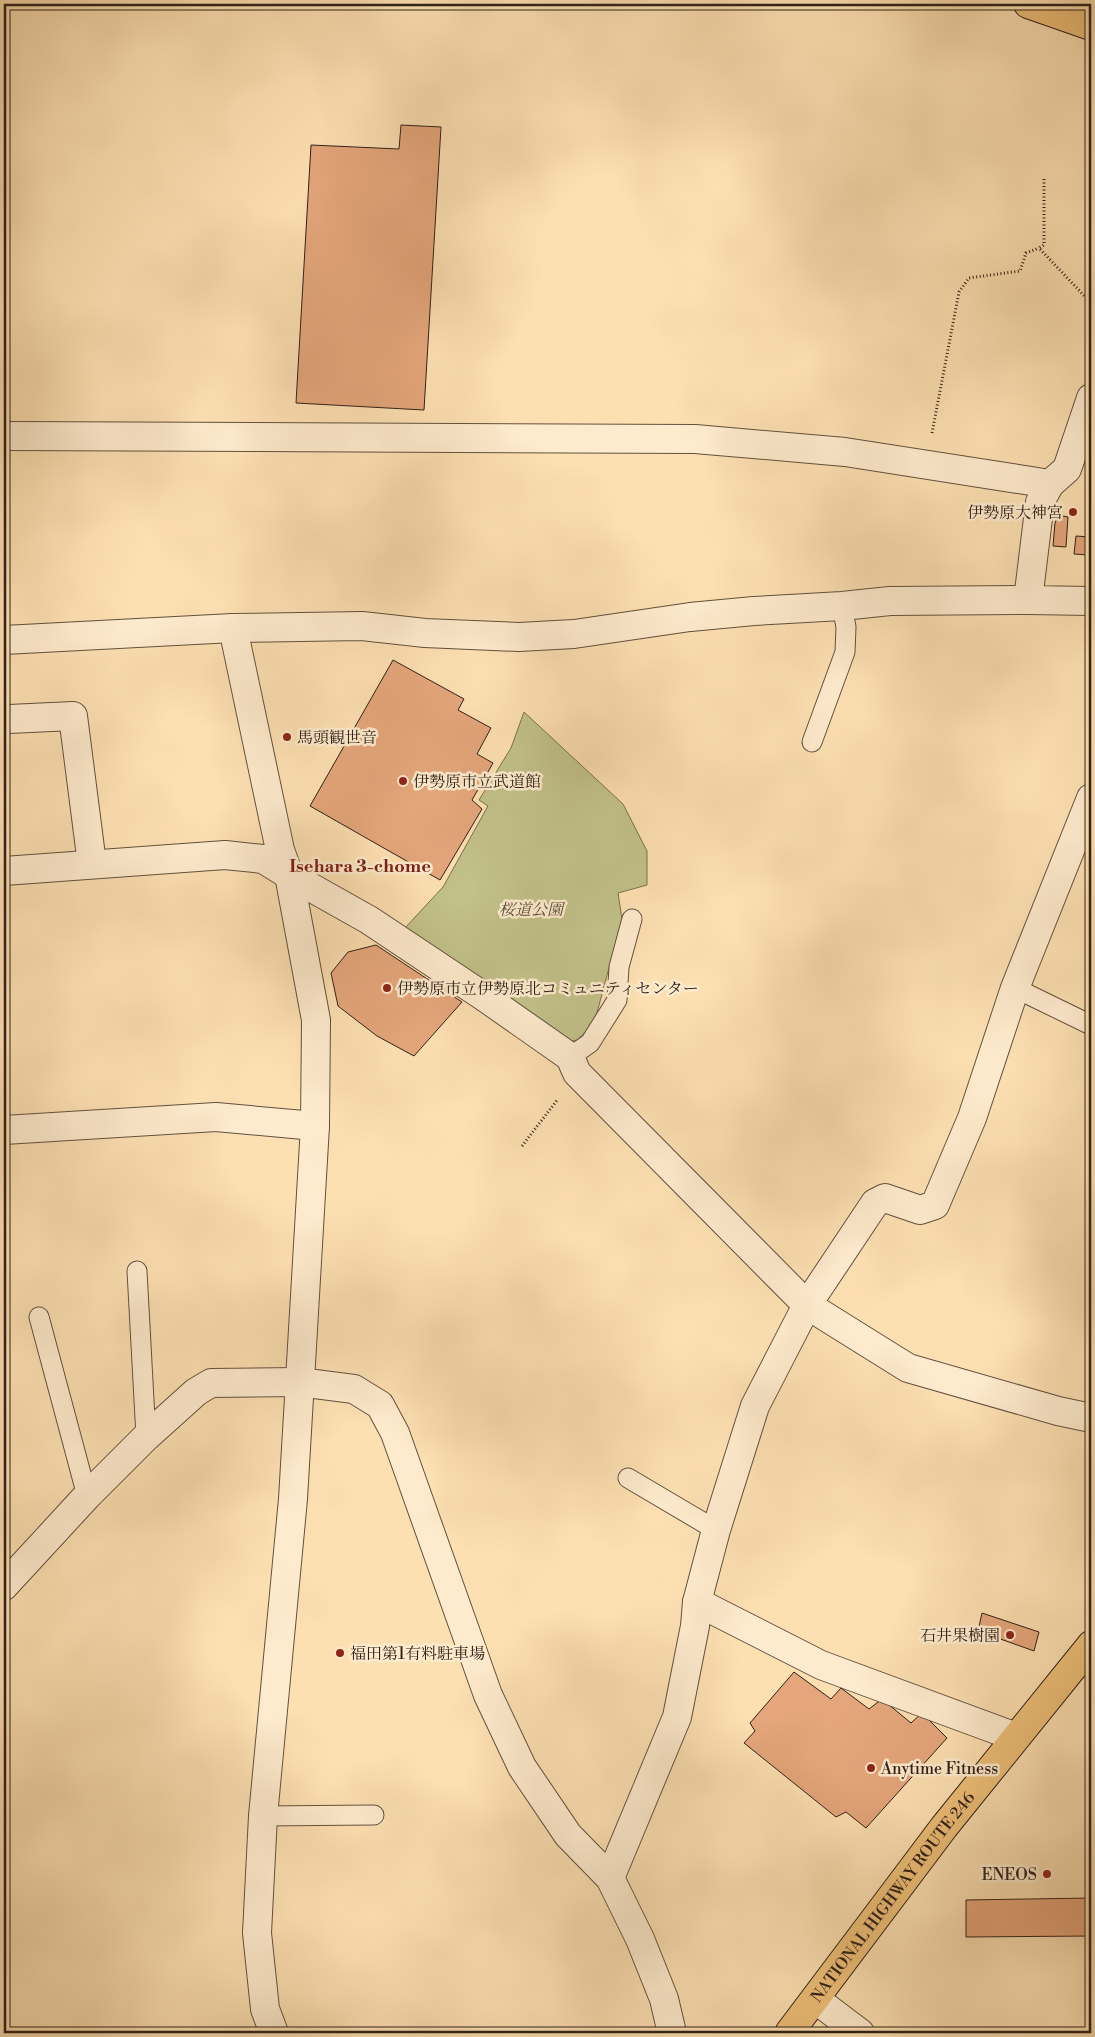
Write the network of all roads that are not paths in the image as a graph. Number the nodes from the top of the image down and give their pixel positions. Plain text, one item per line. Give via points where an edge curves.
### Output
1 (1028, 4) edge
2 (1091, 26) edge
3 (1091, 398) edge
4 (4, 436) edge
5 (1050, 484) junction
6 (1028, 600) junction
7 (1091, 601) edge
8 (842, 606) junction
9 (233, 628) junction
10 (4, 640) edge
11 (9, 719) dead end
12 (812, 742) dead end
13 (1091, 798) edge
14 (92, 864) junction
15 (4, 871) edge
16 (289, 875) junction
17 (632, 919) dead end
18 (1015, 988) junction
19 (1091, 1024) edge
20 (574, 1065) junction
21 (315, 1126) junction
22 (4, 1130) edge
23 (137, 1271) dead end
24 (807, 1305) junction
25 (40, 1317) dead end
26 (299, 1382) junction
27 (1091, 1418) edge
28 (146, 1437) junction
29 (628, 1478) dead end
30 (87, 1496) junction
31 (716, 1530) junction
32 (4, 1586) edge
33 (697, 1602) junction
34 (1091, 1645) edge
35 (1016, 1737) junction
36 (374, 1815) dead end
37 (263, 1816) junction
38 (610, 1878) junction
39 (815, 1999) junction
40 (274, 2033) edge
41 (672, 2033) edge
42 (789, 2033) edge
43 (860, 2033) edge

1 - 2 main road
3 - 5 street via 1067,468
4 - 5 street via 695,439 844,452
5 - 6 street via 1040,502
6 - 7 street
6 - 8 street via 890,601
8 - 9 street via 690,617 574,634 519,637 425,633 362,626
8 - 12 lane via 846,627 845,652
9 - 10 street
9 - 16 street via 280,850
11 - 14 street via 40,709 73,716
13 - 18 street
14 - 15 street
14 - 16 street via 225,855 263,859
16 - 20 street via 369,920 483,996
16 - 21 street via 316,1020
17 - 20 lane via 619,966 618,1000
18 - 19 lane
18 - 24 street via 972,1118 935,1205 920,1210 885,1198 875,1203
20 - 24 street
21 - 22 street via 216,1117
21 - 26 street
23 - 28 lane
24 - 27 street via 908,1368
24 - 31 street via 755,1406
25 - 30 lane
26 - 28 street via 211,1383 196,1392
26 - 37 street via 293,1499
26 - 38 street via 354,1389 380,1405 395,1433 488,1695 522,1767 568,1835
28 - 30 street
29 - 31 lane
30 - 32 street
31 - 33 street
33 - 35 street via 821,1665
33 - 38 street via 677,1717
34 - 35 main road, NATIONAL HIGHWAY ROUTE 246
35 - 39 main road, NATIONAL HIGHWAY ROUTE 246 via 926,1850
36 - 37 lane
37 - 40 street via 257,1933 265,2009
38 - 41 street via 640,1939 664,1999
39 - 42 main road, NATIONAL HIGHWAY ROUTE 246
39 - 43 street

